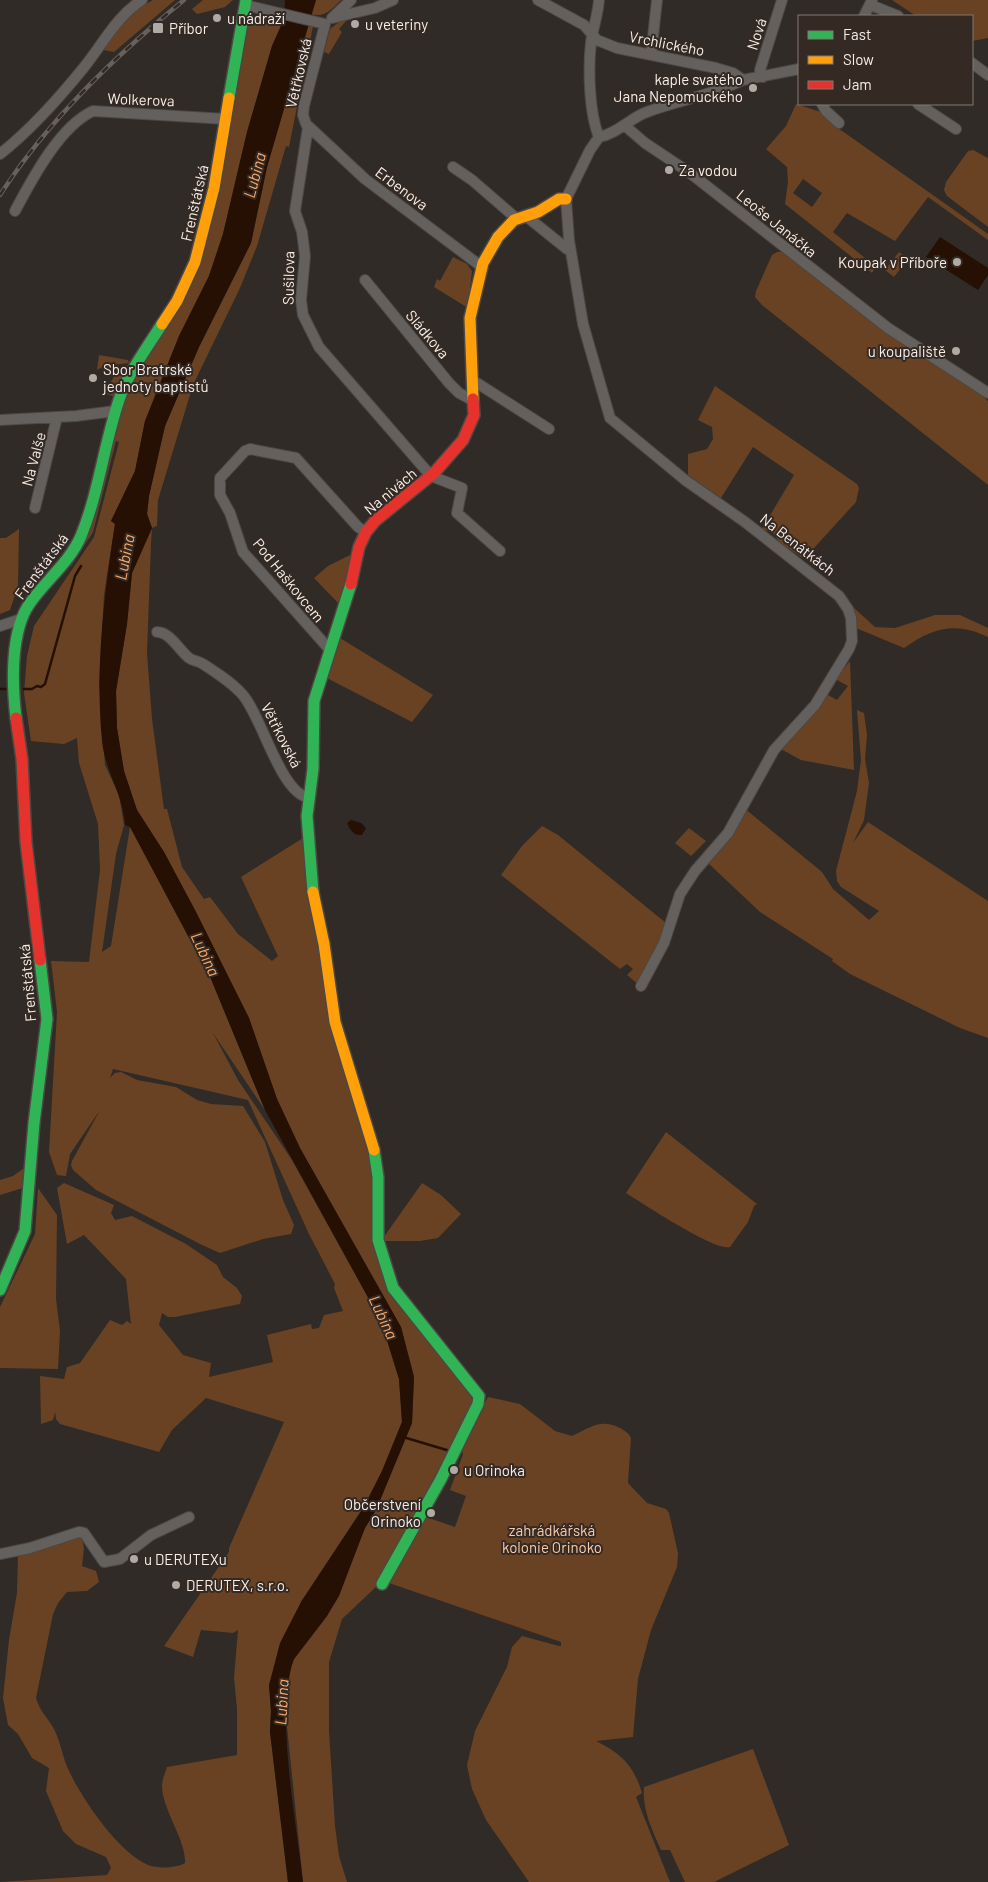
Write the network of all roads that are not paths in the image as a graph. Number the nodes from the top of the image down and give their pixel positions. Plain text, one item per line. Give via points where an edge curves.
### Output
1 (142, 0) edge
2 (352, 0) edge
3 (393, 0) edge
4 (538, 0) edge
5 (599, 0) edge
6 (657, 0) edge
7 (782, 0) edge
8 (245, 2) edge
9 (872, 2) edge
10 (360, 12) junction
11 (865, 15) edge
12 (896, 15) edge
13 (324, 21) junction
14 (593, 34) junction
15 (651, 55) junction
16 (973, 64) edge
17 (798, 69) edge
18 (988, 75) edge
19 (763, 77) junction
20 (743, 80) junction
21 (823, 105) edge
22 (920, 105) edge
23 (226, 119) junction
24 (839, 123) dead end
25 (624, 125) junction
26 (308, 127) junction
27 (956, 128) dead end
28 (599, 137) junction
29 (0, 154) edge
30 (453, 167) dead end
31 (566, 199) junction
32 (15, 211) dead end
33 (521, 217) junction
34 (570, 249) junction
35 (482, 267) junction
36 (365, 280) dead end
37 (473, 384) junction
38 (988, 393) edge
39 (474, 402) junction
40 (115, 411) junction
41 (57, 417) junction
42 (0, 420) edge
43 (549, 429) dead end
44 (431, 476) junction
45 (35, 508) dead end
46 (366, 532) junction
47 (500, 551) dead end
48 (22, 619) junction
49 (0, 626) edge
50 (157, 632) dead end
51 (330, 650) junction
52 (309, 798) junction
53 (641, 986) dead end
54 (0, 1290) edge
55 (189, 1517) dead end
56 (0, 1554) edge
57 (382, 1584) dead end

1 - 29 street via 127,10 46,112
2 - 10 street
2 - 13 street
3 - 10 street
4 - 14 street, Vrchlického via 584,25
5 - 14 street
6 - 15 street
7 - 19 street, Nová via 760,70
8 - 13 street
8 - 23 street, Frenštátská
9 - 11 street
9 - 12 street
10 - 13 street
13 - 26 street, Větřkovská via 304,106 303,119
14 - 15 street, Vrchlického via 597,40 617,48
14 - 28 street via 589,78 594,123
15 - 20 street, Vrchlického via 725,70
16 - 18 street
17 - 19 street
19 - 20 street
20 - 25 street via 728,88 645,112
21 - 24 street
22 - 27 street
23 - 32 street, Wolkerova via 93,111 71,127 34,175
23 - 40 street, Frenštátská via 208,219 196,262 177,301 132,372
25 - 28 street
25 - 38 street, Leoše Janáčka via 888,328
26 - 35 street, Erbenova via 364,179
26 - 44 street, Sušilova via 295,211 302,230 305,256 301,309 319,347
28 - 31 street
30 - 33 street
31 - 33 street, Na nivách
31 - 34 street, Na Benátkách
33 - 34 street
33 - 35 street, Na nivách via 498,237
34 - 53 street, Na Benátkách via 583,324 610,418 686,480 818,578 839,596 852,622 852,640 815,705 774,750 728,833 680,894 664,943
35 - 37 street, Na nivách via 470,318
36 - 39 street, Sládkova via 449,383
37 - 39 street, Na nivách
37 - 43 street via 477,383
39 - 44 street, Na nivách via 474,415 463,440
40 - 41 street, Na Valše
40 - 48 street, Frenštátská via 80,538 29,604
41 - 42 street, Na Valše
41 - 45 street, Na Valše
44 - 46 street, Na nivách
44 - 47 street via 462,488 457,513
46 - 51 street, Na nivách
46 - 51 street, Pod Haškovcem via 296,458 250,449 220,478 220,495 230,513 243,552
48 - 49 street
48 - 54 street, Frenštátská via 14,652 13,690 46,1028 36,1103 26,1231
50 - 52 street, Větřkovská via 164,634 190,659 222,676 242,694 253,708 276,761 296,790
51 - 52 street, Na nivách via 314,701 313,769
52 - 57 street, Na nivách via 310,880 324,944 335,1022 373,1141 378,1177 378,1240 402,1302 479,1396 441,1479
55 - 56 street via 151,1535 120,1559 108,1563 84,1533 79,1532

